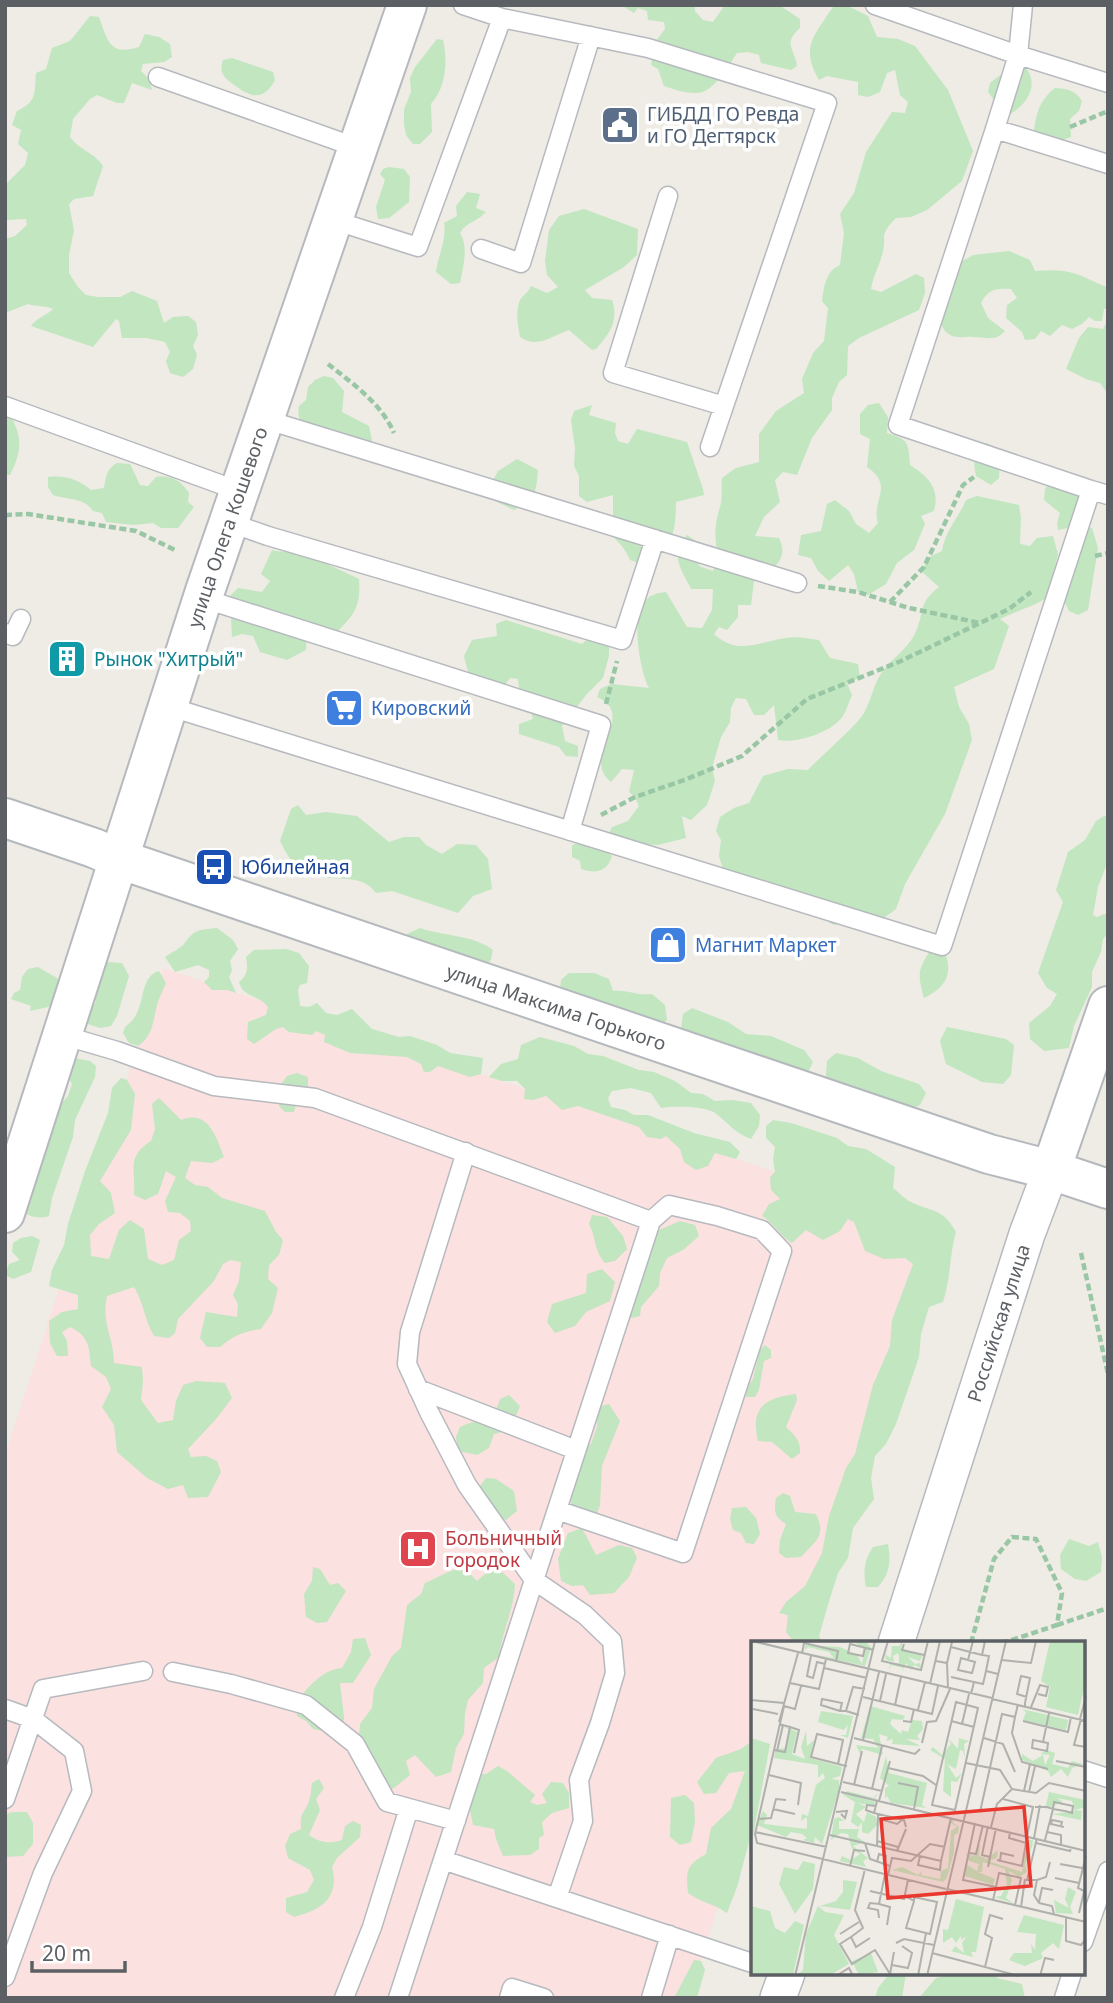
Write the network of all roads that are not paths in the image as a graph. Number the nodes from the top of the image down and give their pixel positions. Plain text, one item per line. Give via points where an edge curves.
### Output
1 (407, 5) edge
2 (463, 5) edge
3 (875, 5) edge
4 (1023, 5) edge
5 (502, 18) junction
6 (591, 36) junction
7 (1018, 55) junction
8 (158, 78) dead end
9 (1108, 83) edge
10 (995, 129) junction
11 (358, 148) junction
12 (1108, 164) edge
13 (668, 196) dead end
14 (333, 220) junction
15 (481, 249) dead end
16 (5, 406) edge
17 (724, 406) junction
18 (264, 419) junction
19 (710, 447) dead end
20 (1099, 493) edge
21 (234, 507) junction
22 (654, 539) junction
23 (797, 583) road end
24 (202, 598) junction
25 (21, 619) dead end
26 (5, 633) edge
27 (167, 706) junction
28 (5, 818) edge
29 (570, 831) junction
30 (119, 859) junction
31 (1108, 1006) edge
32 (62, 1035) junction
33 (466, 1152) junction
34 (1051, 1170) junction
35 (1108, 1189) edge
36 (9, 1190) edge
37 (651, 1221) junction
38 (418, 1389) junction
39 (576, 1450) junction
40 (557, 1510) junction
41 (534, 1580) junction
42 (897, 1641) edge
43 (143, 1671) dead end
44 (173, 1672) dead end
45 (5, 1709) edge
46 (33, 1719) junction
47 (5, 1799) edge
48 (409, 1808) junction
49 (456, 1821) junction
50 (443, 1860) junction
51 (1108, 1871) edge
52 (557, 1898) junction
53 (670, 1936) junction
54 (1085, 1936) edge
55 (751, 1963) edge
56 (1071, 1975) edge
57 (5, 1977) edge
58 (344, 1998) edge
59 (398, 1998) edge
60 (509, 1998) edge
61 (544, 1998) edge
62 (651, 1998) edge
63 (1064, 1998) edge

1 - 11 main road, улица Олега Кошевого
2 - 5 lane
3 - 7 lane
4 - 7 lane
5 - 6 lane
5 - 14 lane via 418,247
6 - 15 lane via 521,263
6 - 17 lane via 648,48 827,103
7 - 9 lane
7 - 10 lane
8 - 11 lane
10 - 12 lane
10 - 20 lane via 898,425
11 - 14 main road, улица Олега Кошевого
13 - 17 lane via 613,373
14 - 18 main road, улица Олега Кошевого
16 - 21 lane
17 - 19 lane
18 - 21 main road, улица Олега Кошевого
18 - 22 lane
20 - 29 lane via 1068,562 942,946
21 - 22 lane via 268,536 622,640
21 - 24 main road, улица Олега Кошевого
22 - 23 lane
24 - 27 main road, улица Олега Кошевого
24 - 29 lane via 601,725
25 - 26 lane via 13,636
27 - 29 lane
27 - 30 main road, улица Олега Кошевого
28 - 30 main road, улица Максима Горького
30 - 32 main road, улица Олега Кошевого
30 - 34 main road, улица Максима Горького via 989,1154
31 - 34 main road, Российская улица
32 - 33 lane via 214,1086 315,1098
32 - 36 main road, улица Олега Кошевого
33 - 37 lane
33 - 38 lane via 410,1332 407,1364
34 - 35 main road, улица Максима Горького
34 - 42 street, Российская улица
37 - 39 lane
37 - 40 lane via 669,1205 762,1230 782,1251 683,1553
38 - 39 lane
38 - 41 lane via 467,1485
39 - 40 lane
40 - 41 lane
41 - 49 lane
41 - 52 lane via 585,1615 612,1641 615,1673 579,1780 583,1821
43 - 46 lane via 43,1689
44 - 48 lane via 306,1705 355,1744 387,1802
45 - 46 lane
46 - 47 lane
46 - 57 lane via 74,1751 82,1791 43,1874
48 - 49 lane
48 - 58 lane via 372,1927
49 - 50 lane
50 - 52 lane
50 - 59 lane
51 - 54 lane
52 - 53 lane
53 - 55 lane
53 - 62 lane
56 - 63 lane
60 - 61 lane via 512,1988

